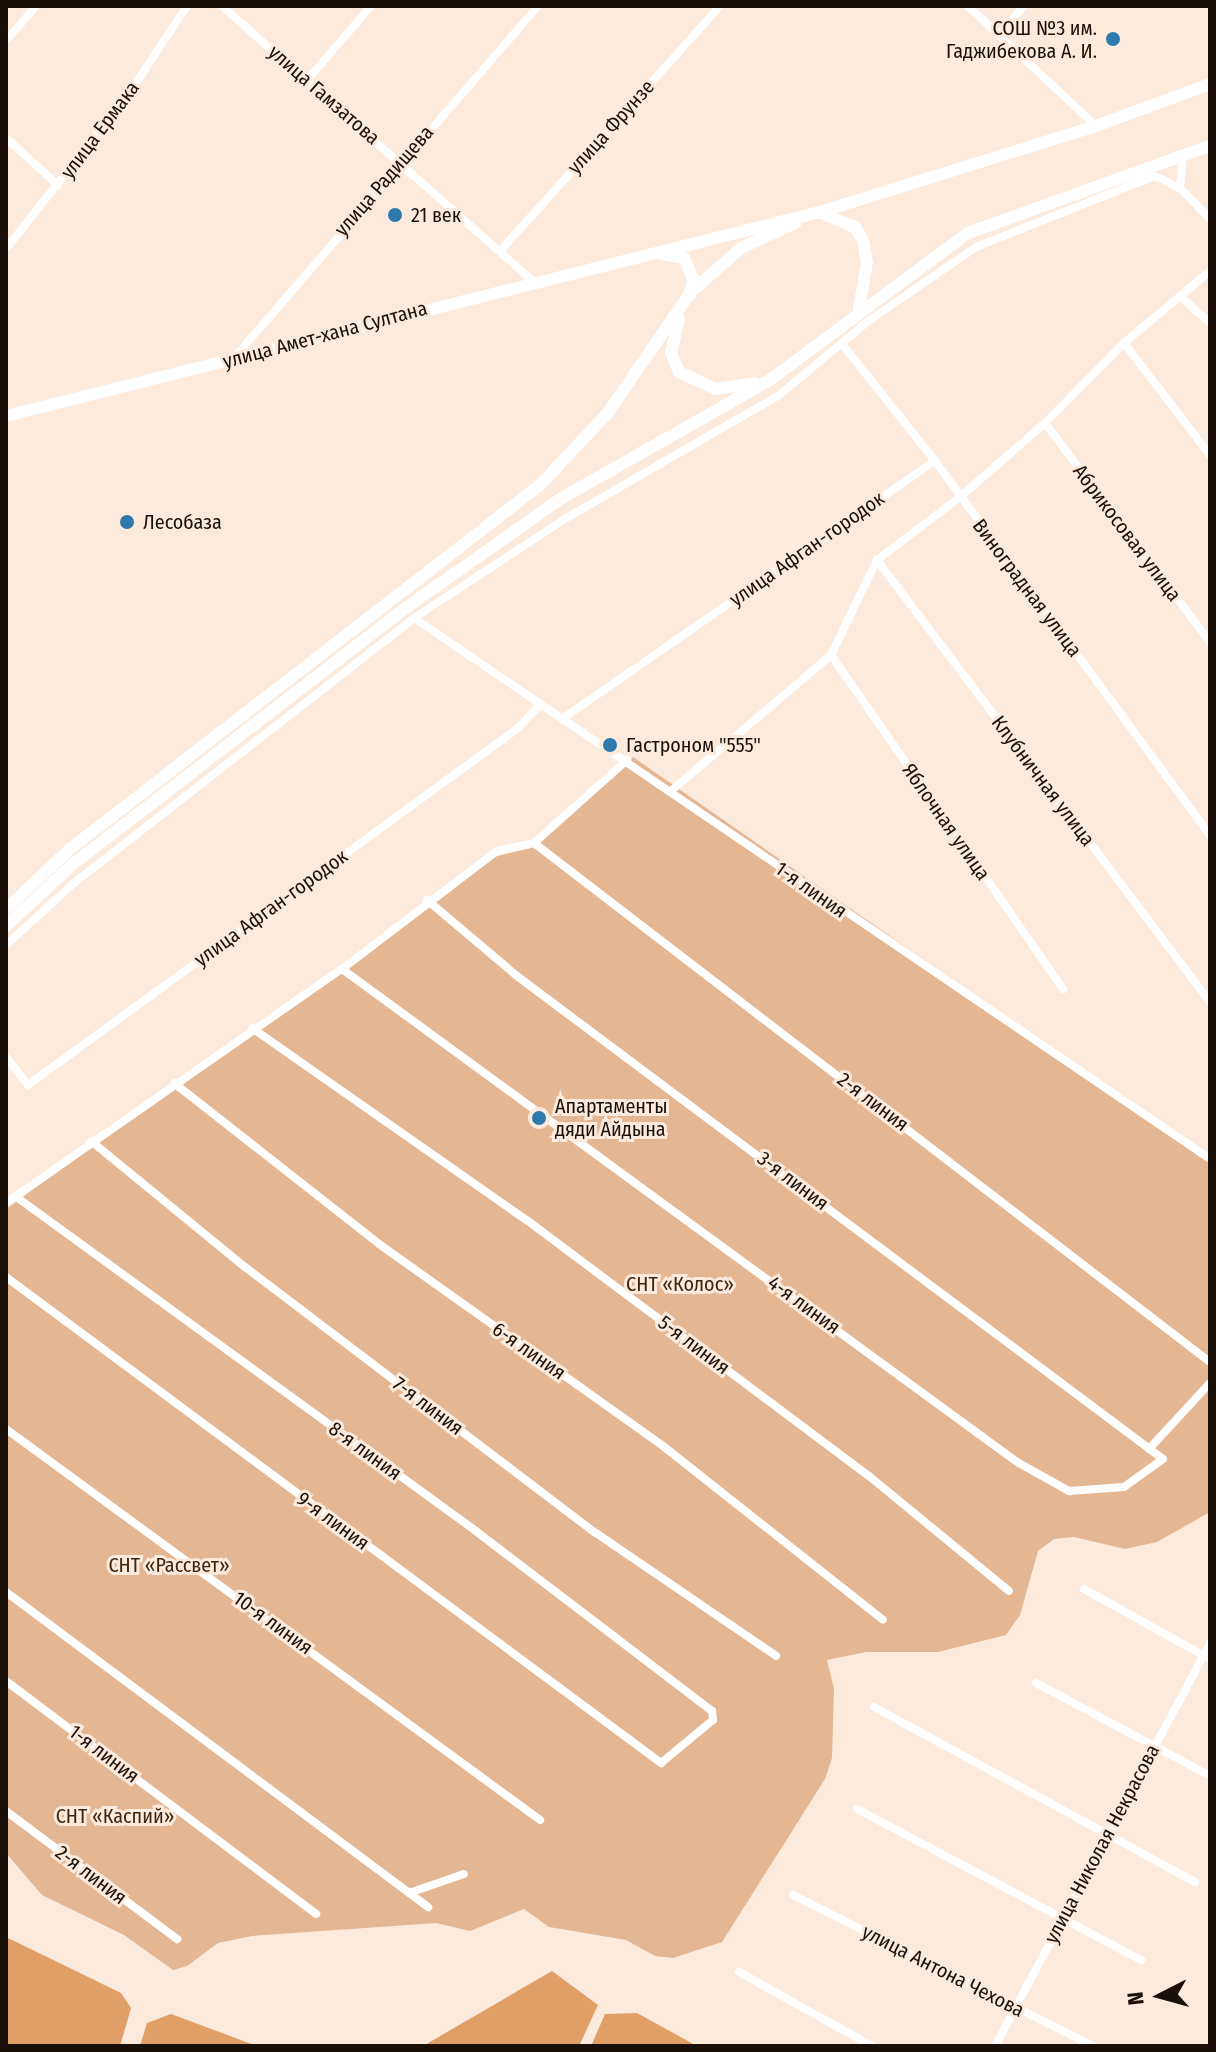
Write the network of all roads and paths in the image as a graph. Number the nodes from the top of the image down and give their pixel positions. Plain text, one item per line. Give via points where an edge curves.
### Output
1 (36, 6) edge
2 (187, 6) edge
3 (222, 6) edge
4 (371, 6) edge
5 (538, 6) edge
6 (720, 6) edge
7 (968, 6) edge
8 (1024, 6) edge
9 (999, 34) junction
10 (6, 41) edge
11 (307, 80) junction
12 (1210, 84) edge
13 (1096, 126) junction
14 (6, 138) edge
15 (1210, 146) edge
16 (1183, 156) junction
17 (400, 161) junction
18 (1149, 173) junction
19 (58, 185) junction
20 (1180, 188) junction
21 (820, 212) junction
22 (1210, 219) edge
23 (6, 249) edge
24 (502, 249) junction
25 (643, 255) junction
26 (1210, 271) edge
27 (532, 280) junction
28 (691, 292) junction
29 (1180, 296) junction
30 (859, 309) junction
31 (1210, 323) edge
32 (1124, 343) junction
33 (842, 344) junction
34 (234, 359) junction
35 (770, 380) junction
36 (6, 416) edge
37 (1045, 423) junction
38 (1210, 455) edge
39 (935, 461) junction
40 (960, 497) junction
41 (877, 560) junction
42 (414, 618) junction
43 (1210, 642) edge
44 (831, 655) junction
45 (539, 706) junction
46 (562, 719) junction
47 (627, 760) junction
48 (672, 790) junction
49 (1210, 835) edge
50 (534, 843) junction
51 (427, 900) junction
52 (6, 909) edge
53 (6, 926) edge
54 (6, 945) edge
55 (342, 969) junction
56 (1063, 989) dead end
57 (1210, 1002) edge
58 (252, 1028) junction
59 (6, 1057) edge
60 (174, 1083) junction
61 (91, 1141) junction
62 (1210, 1159) edge
63 (15, 1196) junction
64 (6, 1203) edge
65 (6, 1277) edge
66 (1210, 1362) edge
67 (1210, 1383) edge
68 (6, 1429) edge
69 (1149, 1449) junction
70 (1163, 1459) joint
71 (1084, 1589) dead end
72 (1009, 1591) dead end
73 (6, 1592) edge
74 (883, 1620) dead end
75 (1210, 1643) edge
76 (776, 1656) dead end
77 (1207, 1657) edge
78 (6, 1681) edge
79 (1036, 1683) dead end
80 (874, 1707) dead end
81 (1154, 1746) junction
82 (661, 1763) joint
83 (1210, 1776) edge
84 (857, 1809) dead end
85 (6, 1811) edge
86 (540, 1820) dead end
87 (1106, 1834) junction
88 (464, 1874) dead end
89 (1195, 1882) dead end
90 (409, 1893) junction
91 (793, 1895) dead end
92 (428, 1907) dead end
93 (316, 1914) dead end
94 (1062, 1918) junction
95 (177, 1939) dead end
96 (1141, 1960) dead end
97 (739, 1972) dead end
98 (1015, 2007) junction
99 (872, 2046) edge
100 (995, 2046) edge
101 (1093, 2046) edge

1 - 10 street
2 - 19 street, улица Ермака
3 - 11 street, улица Гамзатова
4 - 11 street
5 - 17 street, улица Радищева
6 - 24 street, улица Фрунзе
7 - 9 street
8 - 9 street
9 - 13 street
11 - 17 street, улица Гамзатова
12 - 13 main road
13 - 21 main road
14 - 19 street
15 - 16 main road
16 - 18 main road
16 - 20 street
17 - 24 street, улица Гамзатова
17 - 34 street, улица Радищева
18 - 20 street
18 - 30 main road via 968,233
18 - 33 street via 976,247
19 - 23 street, улица Ермака
20 - 22 street
21 - 25 main road, улица Амет-хана Султана
21 - 28 main road via 741,248
21 - 30 main road via 855,227 863,240 867,262
24 - 27 street, улица Гамзатова
25 - 27 main road, улица Амет-хана Султана
25 - 28 main road via 684,258 693,278
26 - 29 street
27 - 34 main road, улица Амет-хана Султана
28 - 35 main road via 673,332 671,353 679,372 715,389
28 - 52 main road via 607,414 540,485 70,849
29 - 31 street
29 - 32 street
30 - 35 main road
32 - 37 street
32 - 38 street
33 - 39 street, Виноградная улица
33 - 42 street via 778,396 563,520
34 - 36 main road, улица Амет-хана Султана
35 - 53 main road via 562,498 404,609 73,864
37 - 40 street
37 - 43 street, Абрикосовая улица
39 - 40 street, Виноградная улица
39 - 46 street, улица Афган-городок
40 - 41 street
40 - 49 street, Виноградная улица
41 - 44 street
41 - 57 street, Клубничная улица
42 - 45 street, 1-я линия
42 - 54 street via 74,883
44 - 48 street
44 - 56 street, Яблочная улица
45 - 46 street, 1-я линия
45 - 59 street, улица Афган-городок via 517,729 28,1085
46 - 47 street, 1-я линия
47 - 48 street, 1-я линия
47 - 50 street
48 - 62 street, 1-я линия via 788,875
50 - 51 street via 497,851
50 - 66 street, 2-я линия
51 - 55 street
51 - 69 street, 3-я линия via 529,985
55 - 58 street
55 - 70 street, 4-я линия via 1017,1462 1069,1491 1124,1487
58 - 60 street
58 - 72 street, 5-я линия via 528,1221 869,1476
60 - 61 street
60 - 74 street, 6-я линия via 379,1244 663,1446
61 - 63 street
61 - 76 street, 7-я линия via 245,1267 596,1533
63 - 64 street
63 - 82 street, 8-я линия via 712,1711 711,1722
65 - 82 street, 9-я линия
67 - 69 street
68 - 86 street, 10-я линия
69 - 70 street, 3-я линия
71 - 77 street
73 - 90 street
75 - 77 street, улица Николая Некрасова
77 - 81 street, улица Николая Некрасова
78 - 93 street, 1-я линия
79 - 81 street
80 - 87 street
81 - 83 street
81 - 87 street, улица Николая Некрасова
84 - 94 street
85 - 95 street, 2-я линия
87 - 89 street
87 - 94 street, улица Николая Некрасова
88 - 90 street
90 - 92 street
91 - 98 street, улица Антона Чехова
94 - 96 street
94 - 98 street, улица Николая Некрасова
97 - 99 street
98 - 100 street, улица Николая Некрасова
98 - 101 street, улица Антона Чехова

